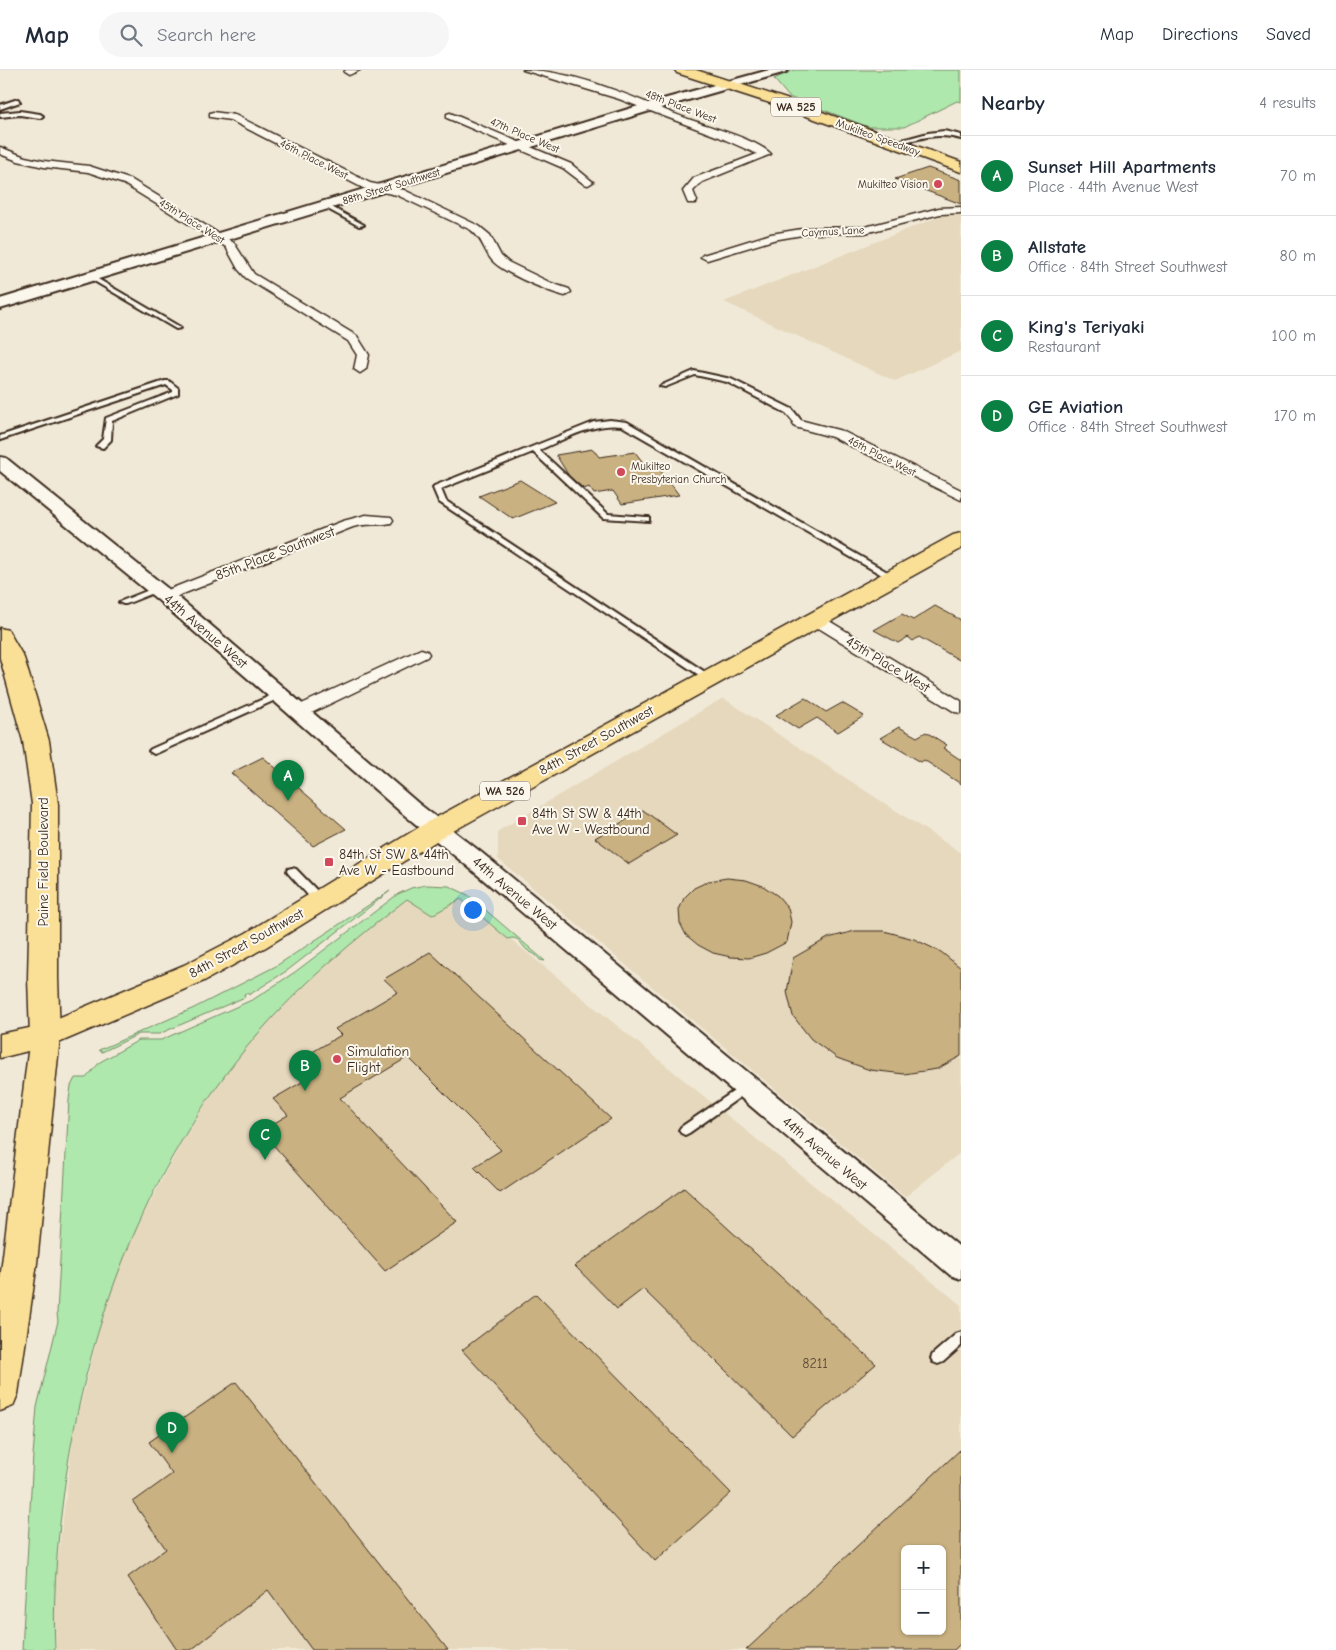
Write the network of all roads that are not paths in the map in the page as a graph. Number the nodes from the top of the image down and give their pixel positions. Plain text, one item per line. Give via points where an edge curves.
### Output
1 (528, 70) edge
2 (682, 70) edge
3 (782, 70) edge
4 (730, 84) junction
5 (18, 101) dead end
6 (0, 107) edge
7 (649, 107) junction
8 (0, 115) edge
9 (213, 115) dead end
10 (40, 116) dead end
11 (450, 116) dead end
12 (961, 137) edge
13 (894, 143) junction
14 (520, 146) junction
15 (0, 150) edge
16 (961, 167) edge
17 (588, 182) dead end
18 (383, 188) junction
19 (692, 201) dead end
20 (326, 206) junction
21 (961, 210) edge
22 (361, 225) dead end
23 (221, 238) junction
24 (706, 257) dead end
25 (91, 277) junction
26 (565, 292) dead end
27 (0, 304) edge
28 (178, 328) dead end
29 (360, 369) dead end
30 (663, 386) dead end
31 (800, 424) joint
32 (0, 438) edge
33 (100, 446) dead end
34 (534, 449) junction
35 (0, 462) edge
36 (961, 496) edge
37 (646, 519) dead end
38 (386, 520) dead end
39 (961, 540) edge
40 (892, 577) junction
41 (161, 593) junction
42 (123, 602) dead end
43 (815, 619) junction
44 (0, 635) edge
45 (421, 654) dead end
46 (708, 678) junction
47 (279, 695) junction
48 (961, 708) edge
49 (299, 712) junction
50 (154, 751) dead end
51 (436, 829) junction
52 (292, 871) dead end
53 (320, 901) junction
54 (45, 1036) junction
55 (0, 1046) edge
56 (746, 1087) junction
57 (685, 1130) dead end
58 (961, 1266) edge
59 (961, 1338) edge
60 (938, 1358) dead end
61 (0, 1394) edge

1 - 7 street, 48th Place West via 586,85
2 - 4 main road, Mukilteo Speedway / WA 525
3 - 4 street, 88th Street Southwest
4 - 7 street, 88th Street Southwest
4 - 13 main road, Mukilteo Speedway / WA 525
5 - 6 lane
7 - 14 street, 88th Street Southwest
7 - 19 street, 48th Place West via 766,154 698,180 688,191
8 - 10 lane
9 - 18 street, 46th Place West via 232,118 367,186
11 - 14 street, 47th Place West
12 - 13 lane via 937,133
13 - 16 main road, Mukilteo Speedway / WA 525
14 - 17 street, 47th Place West via 567,166
14 - 18 street, 88th Street Southwest
15 - 23 street, 45th Place West via 44,164 116,176
18 - 20 street, 88th Street Southwest
18 - 26 street, 46th Place West via 400,192 475,228 486,237 496,258 504,264
20 - 22 lane
20 - 23 street, 88th Street Southwest
21 - 24 street, Caymus Lane via 940,210 864,230 771,237
23 - 25 street, 88th Street Southwest
23 - 29 street, 45th Place West via 236,251 242,269 250,276 353,338 362,355
25 - 27 street, 88th Street Southwest
25 - 28 lane
30 - 31 lane via 694,373 729,380 789,412
31 - 36 street, 46th Place West via 837,434
32 - 33 lane via 167,382 176,389 176,393 109,420 107,440
34 - 37 lane via 606,516
34 - 40 lane via 597,424 624,424
34 - 46 lane via 437,488 443,502
35 - 41 street, 44th Avenue West
38 - 41 street, 85th Place Southwest via 366,519 348,524
39 - 40 main road, 84th Street Southwest / WA 526
40 - 43 main road, 84th Street Southwest / WA 526
41 - 42 lane
41 - 47 street, 44th Avenue West
43 - 46 main road, 84th Street Southwest / WA 526
43 - 48 street, 45th Place West
44 - 54 main road, Paine Field Boulevard via 12,658 36,741 46,804
45 - 49 street
46 - 51 main road, 84th Street Southwest / WA 526
47 - 49 street, 44th Avenue West
47 - 50 lane
49 - 51 street, 44th Avenue West
51 - 53 main road, 84th Street Southwest / WA 526
51 - 56 street, 44th Avenue West
52 - 53 lane
53 - 54 main road, 84th Street Southwest / WA 526 via 194,973
54 - 55 main road, 84th Street Southwest / WA 526
54 - 61 main road via 20,1263
56 - 57 lane
56 - 58 street, 44th Avenue West
59 - 60 lane

